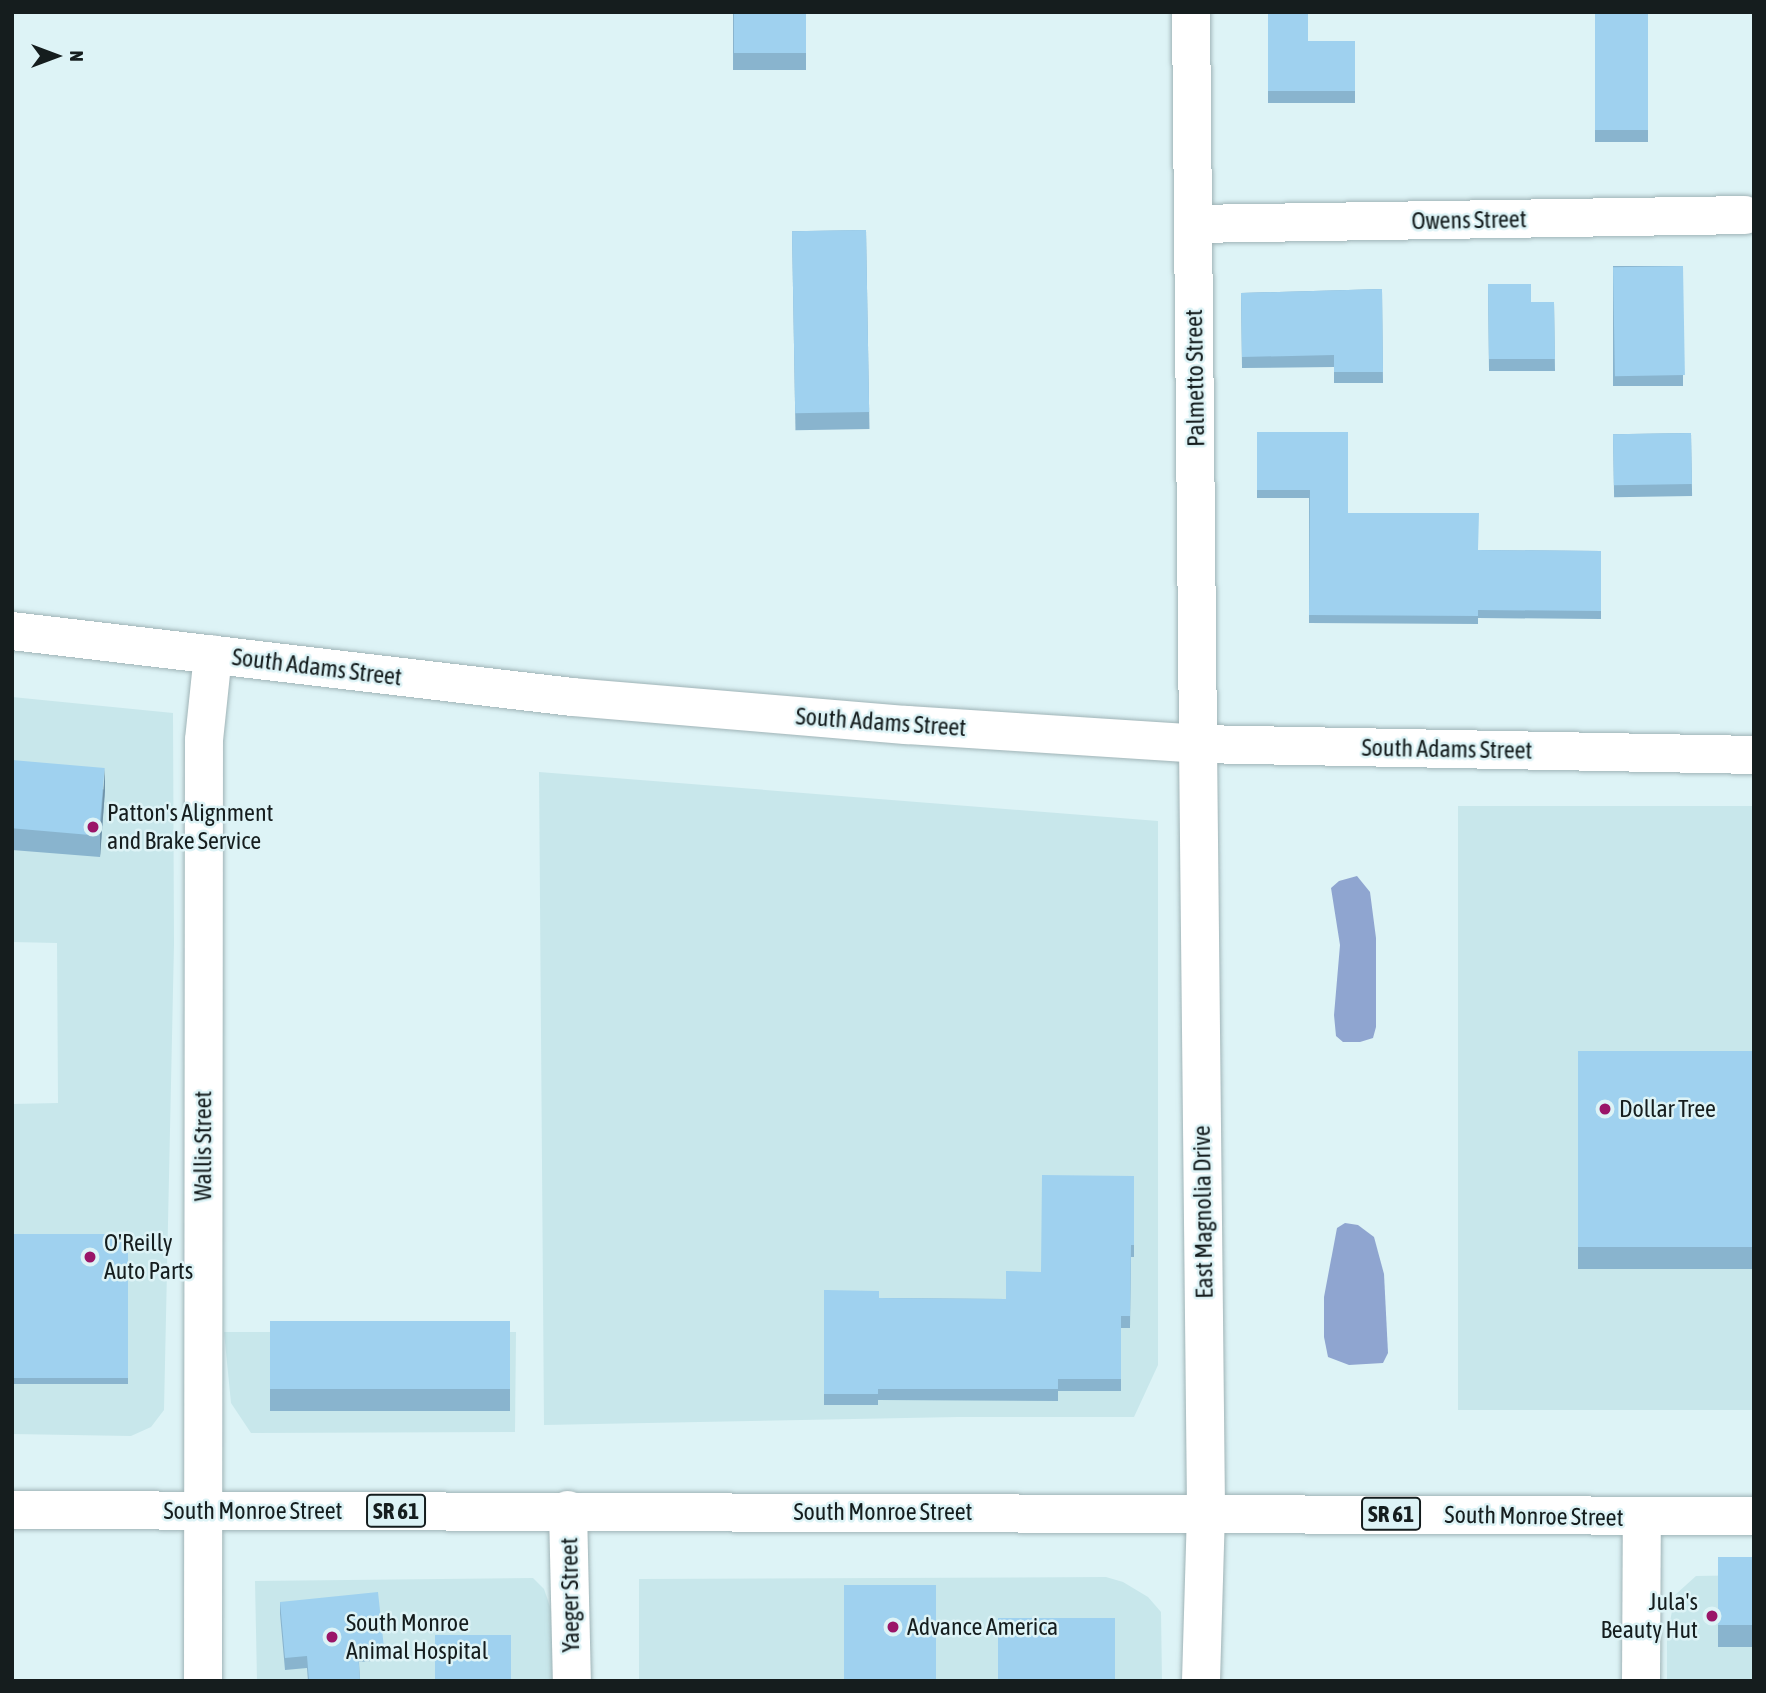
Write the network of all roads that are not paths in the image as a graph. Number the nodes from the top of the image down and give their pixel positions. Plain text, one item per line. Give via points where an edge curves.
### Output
1 (1191, 12) edge
2 (1751, 215) edge
3 (1193, 224) junction
4 (12, 631) edge
5 (213, 654) junction
6 (1198, 744) junction
7 (1754, 755) edge
8 (12, 1510) edge
9 (568, 1510) junction
10 (203, 1511) junction
11 (1206, 1512) junction
12 (1754, 1516) edge
13 (1642, 1517) junction
14 (203, 1681) edge
15 (572, 1681) edge
16 (1200, 1681) edge
17 (1641, 1681) edge

1 - 3 main road, Palmetto Street
2 - 3 main road, Owens Street
3 - 6 main road, Palmetto Street
4 - 5 main road, South Adams Street
5 - 6 main road, South Adams Street via 600,700
5 - 10 main road, Wallis Street via 204,753
6 - 7 main road, South Adams Street
6 - 11 main road, East Magnolia Drive
8 - 10 main road, South Monroe Street / SR 61
9 - 10 main road, South Monroe Street / SR 61
9 - 11 main road, South Monroe Street / SR 61
9 - 15 main road, Yaeger Street
10 - 14 main road, Wallis Street
11 - 13 main road, South Monroe Street / SR 61
11 - 16 main road, East Magnolia Drive
12 - 13 main road, South Monroe Street / SR 61
13 - 17 main road

